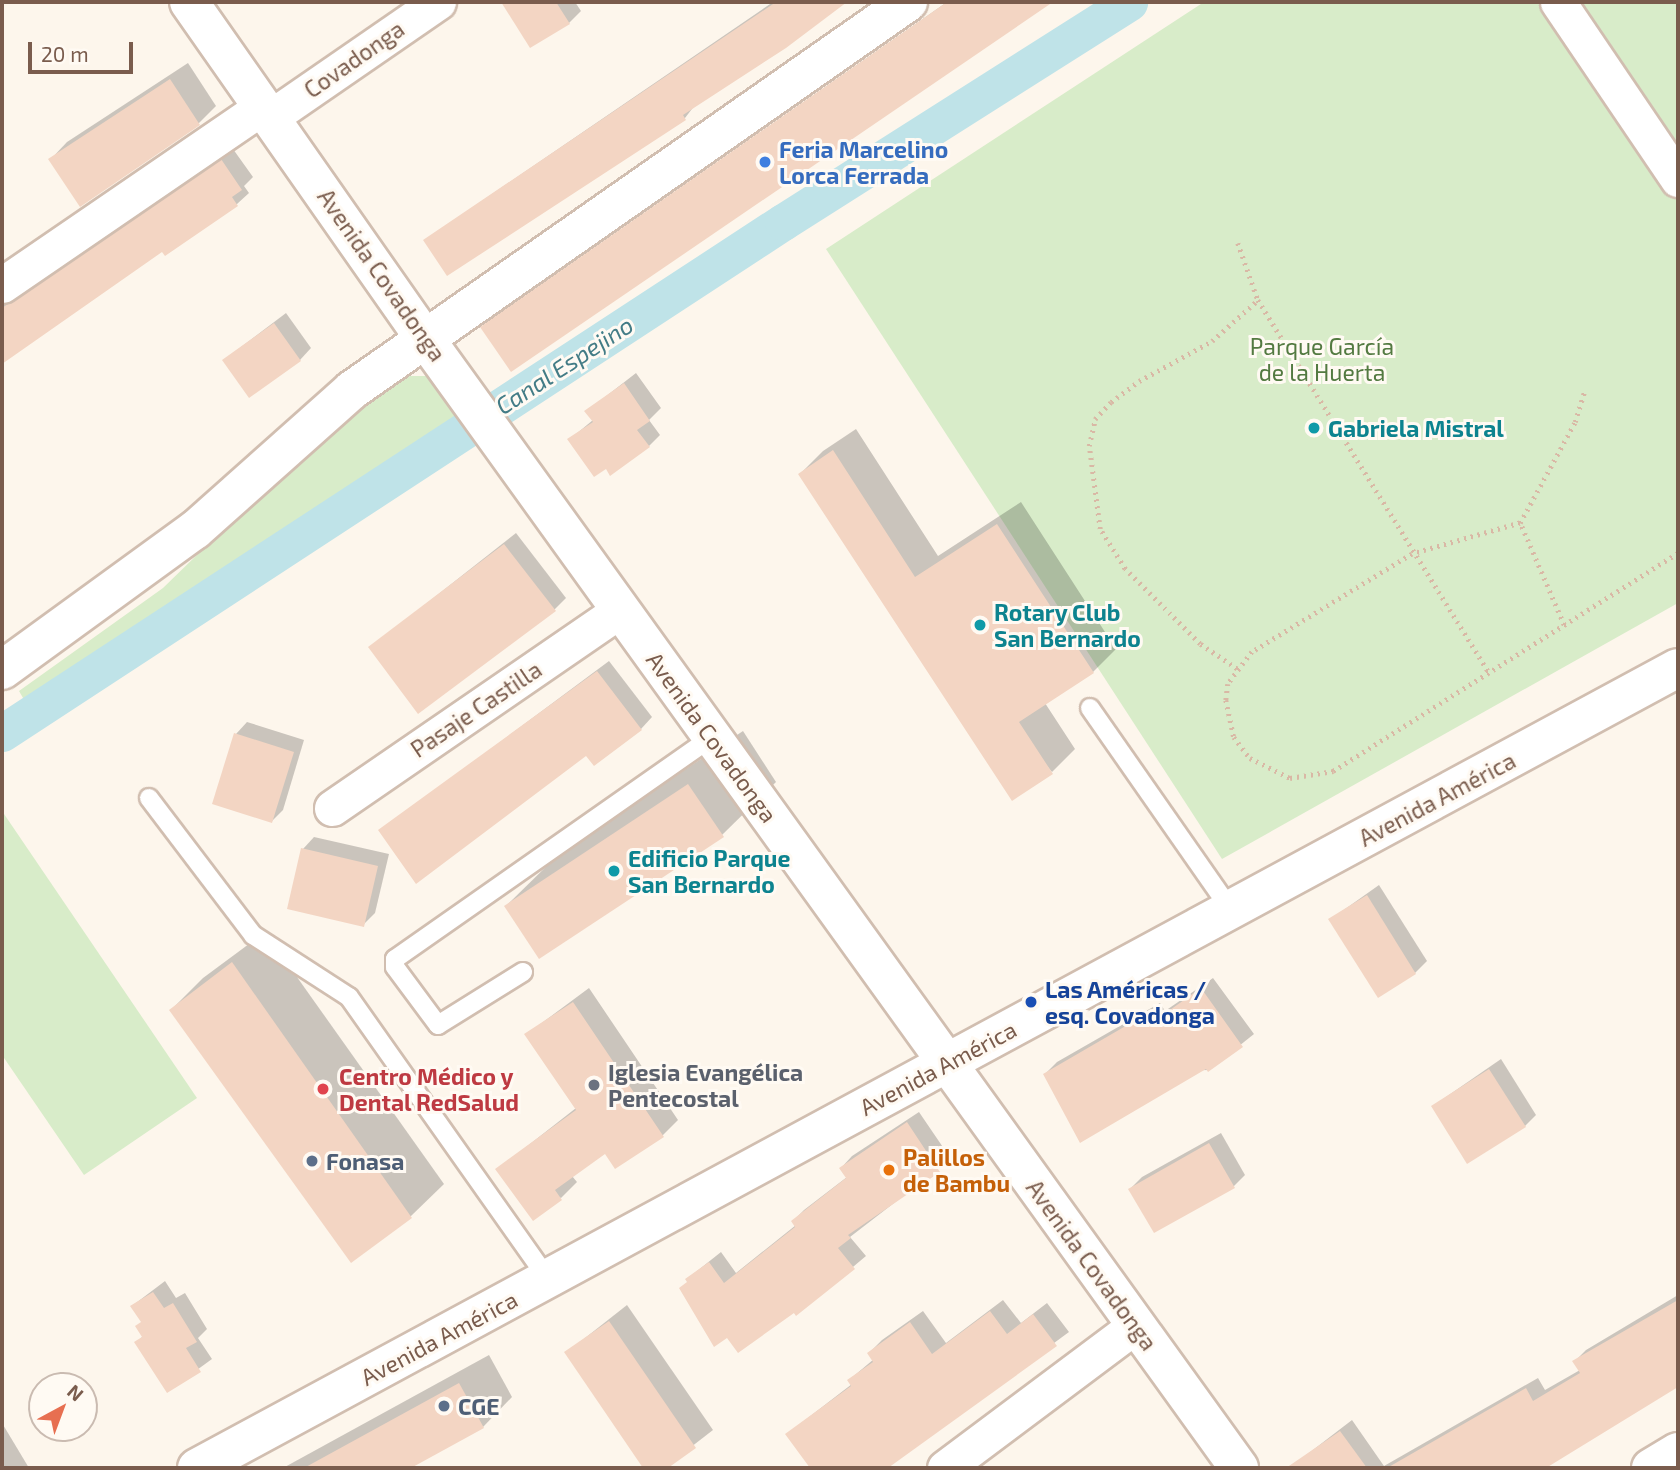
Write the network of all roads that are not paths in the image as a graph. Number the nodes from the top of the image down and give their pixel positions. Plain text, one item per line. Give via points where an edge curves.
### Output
1 (189, 2) edge
2 (438, 2) edge
3 (908, 2) edge
4 (1558, 2) edge
5 (267, 112) junction
6 (1678, 179) edge
7 (2, 285) edge
8 (425, 337) junction
9 (620, 610) junction
10 (1678, 668) edge
11 (2, 670) edge
12 (1090, 708) dead end
13 (712, 737) junction
14 (149, 798) dead end
15 (332, 808) dead end
16 (1231, 910) junction
17 (523, 972) dead end
18 (947, 1063) junction
19 (548, 1279) junction
20 (1136, 1325) junction
21 (1678, 1452) edge
22 (197, 1468) edge
23 (945, 1468) edge
24 (1239, 1468) edge
25 (1651, 1468) edge

1 - 5 street, Avenida Covadonga
2 - 5 street, Covadonga
3 - 8 street
4 - 6 street
5 - 7 street, Covadonga
5 - 8 street, Avenida Covadonga
8 - 9 street, Avenida Covadonga
8 - 11 street via 327,410 177,545
9 - 13 street, Avenida Covadonga
9 - 15 street, Pasaje Castilla
10 - 16 street, Avenida América
12 - 16 lane
13 - 17 lane via 395,959 395,967 438,1025
13 - 18 street, Avenida Covadonga
14 - 19 lane via 253,935 349,997
16 - 18 street, Avenida América
18 - 19 street, Avenida América
18 - 20 street, Avenida Covadonga
19 - 22 street, Avenida América
20 - 23 street
20 - 24 street, Avenida Covadonga
21 - 25 street

